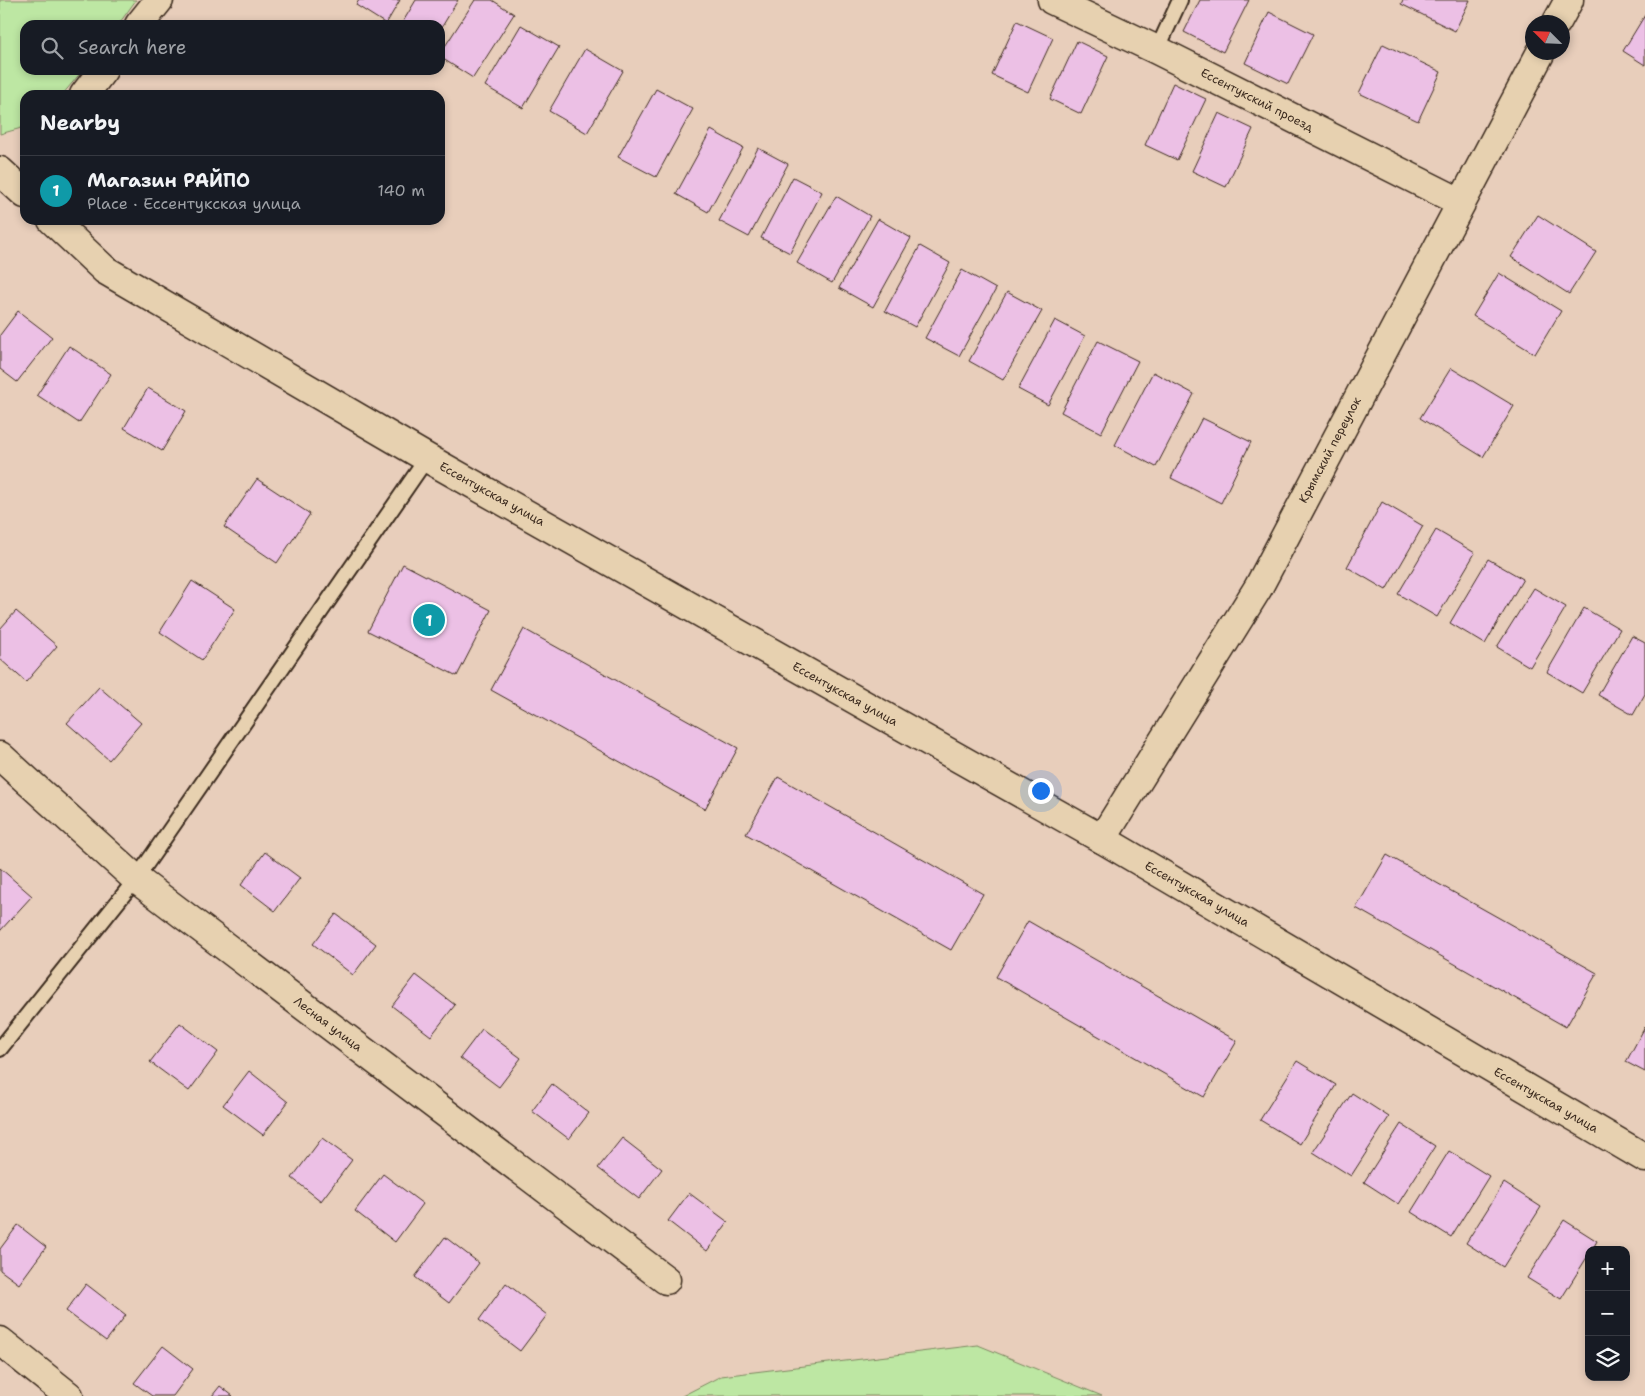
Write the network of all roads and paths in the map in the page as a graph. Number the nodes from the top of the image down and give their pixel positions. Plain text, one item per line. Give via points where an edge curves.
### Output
1 (159, 0) edge
2 (1052, 0) edge
3 (1180, 0) edge
4 (1569, 0) edge
5 (1561, 15) edge
6 (143, 20) edge
7 (1158, 50) junction
8 (1537, 60) edge
9 (100, 75) edge
10 (88, 90) edge
11 (1460, 202) junction
12 (57, 225) edge
13 (428, 458) junction
14 (0, 756) edge
15 (1102, 839) junction
16 (136, 879) junction
17 (0, 1049) edge
18 (1645, 1158) edge
19 (666, 1280) dead end
20 (0, 1341) edge
21 (69, 1396) edge

1 - 6 street
2 - 7 street, Ессентукский проезд
3 - 7 lane
4 - 5 street
7 - 11 street, Ессентукский проезд
8 - 11 street, Крымский переулок
9 - 10 street
11 - 15 street, Крымский переулок via 1258,588
12 - 13 street, Ессентукская улица via 105,270
13 - 15 street, Ессентукская улица
13 - 16 lane
14 - 16 street, Лесная улица
15 - 18 street, Ессентукская улица
16 - 17 lane
16 - 19 street, Лесная улица
20 - 21 street

